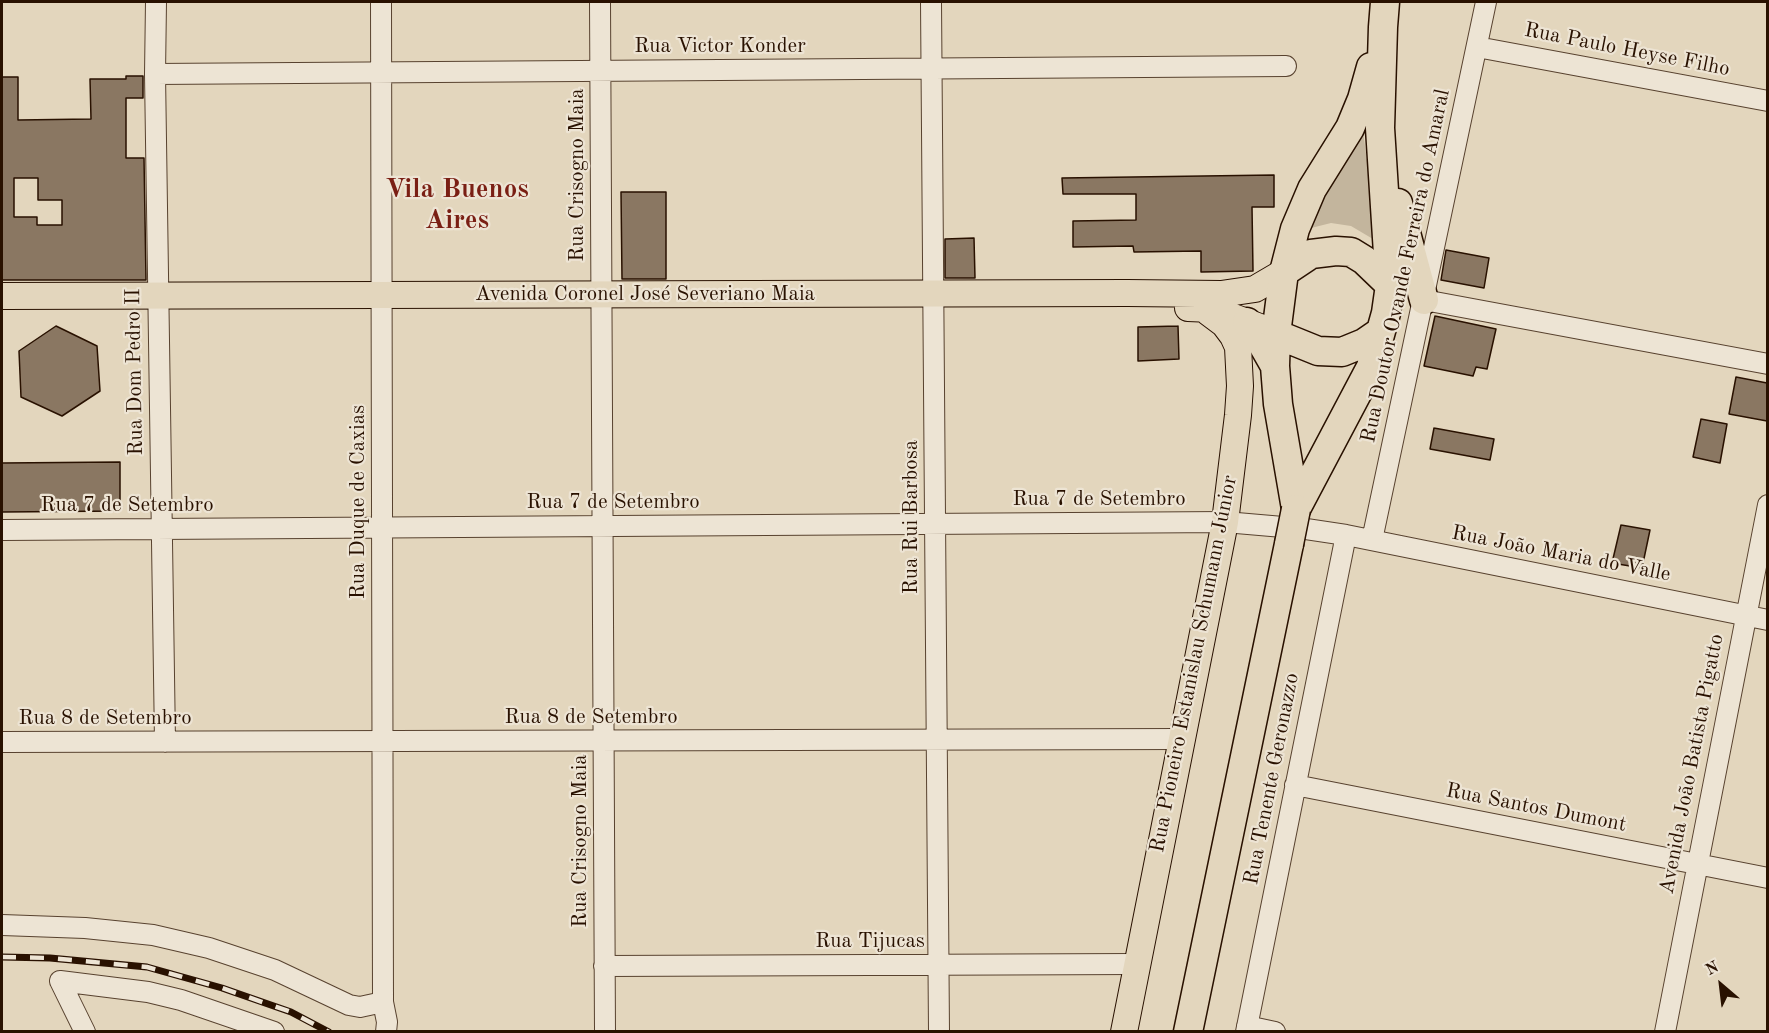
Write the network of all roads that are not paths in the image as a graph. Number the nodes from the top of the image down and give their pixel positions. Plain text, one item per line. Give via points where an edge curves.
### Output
1 (156, 2) edge
2 (381, 2) edge
3 (600, 2) edge
4 (931, 2) edge
5 (1486, 2) edge
6 (1384, 14) edge
7 (1477, 46) junction
8 (1286, 66) dead end
9 (931, 68) junction
10 (600, 71) junction
11 (381, 72) junction
12 (155, 74) junction
13 (1767, 101) edge
14 (1380, 128) junction
15 (1284, 272) junction
16 (1390, 285) junction
17 (2, 296) edge
18 (1424, 300) junction
19 (933, 301) junction
20 (601, 302) junction
21 (382, 303) junction
22 (158, 304) junction
23 (1204, 308) junction
24 (2, 313) edge
25 (1247, 322) junction
26 (1380, 332) junction
27 (1276, 334) junction
28 (1767, 364) edge
29 (1275, 366) junction
30 (1767, 505) edge
31 (1296, 509) junction
32 (1225, 522) junction
33 (935, 524) junction
34 (602, 526) junction
35 (382, 528) junction
36 (161, 529) junction
37 (2, 530) edge
38 (1346, 535) junction
39 (1372, 540) junction
40 (1746, 616) junction
41 (1767, 620) edge
42 (1181, 739) junction
43 (937, 740) junction
44 (382, 741) junction
45 (603, 741) junction
46 (2, 742) edge
47 (165, 742) junction
48 (1295, 785) junction
49 (1697, 864) junction
50 (1767, 878) edge
51 (2, 926) edge
52 (939, 964) junction
53 (1136, 964) junction
54 (604, 966) junction
55 (383, 1002) junction
56 (1246, 1029) edge
57 (85, 1032) edge
58 (274, 1032) edge
59 (386, 1032) edge
60 (605, 1032) edge
61 (939, 1032) edge
62 (1124, 1032) edge
63 (1188, 1032) edge
64 (1275, 1032) edge
65 (1665, 1032) edge

1 - 12 street, Rua Dom Pedro II
2 - 11 street, Rua Duque de Caxias
3 - 10 street, Rua Crisogno Maia
4 - 9 street, Rua Rui Barbosa
5 - 7 street, Rua Doutor Ovande Ferreira do Amaral
6 - 14 highway
6 - 15 highway via 1362,99 1350,128 1312,189 1295,229
7 - 13 street, Rua Paulo Heyse Filho
7 - 18 street, Rua Doutor Ovande Ferreira do Amaral
8 - 9 street, Rua Victor Konder
9 - 10 street, Rua Victor Konder
9 - 19 street, Rua Rui Barbosa
10 - 11 street, Rua Victor Konder
10 - 20 street, Rua Crisogno Maia
11 - 12 street, Rua Victor Konder
11 - 21 street, Rua Duque de Caxias
12 - 22 street, Rua Dom Pedro II
14 - 16 highway
14 - 18 highway
15 - 16 highway via 1311,254 1351,252
15 - 19 main road, Avenida Coronel José Severiano Maia via 1255,289 1221,294
15 - 27 highway
16 - 26 highway
17 - 22 main road, Avenida Coronel José Severiano Maia
18 - 28 street
18 - 39 street, Rua Doutor Ovande Ferreira do Amaral
19 - 20 main road, Avenida Coronel José Severiano Maia
19 - 23 main road, Avenida Coronel José Severiano Maia
19 - 33 street, Rua Rui Barbosa
20 - 21 main road, Avenida Coronel José Severiano Maia
20 - 34 street, Rua Crisogno Maia
21 - 22 main road, Avenida Coronel José Severiano Maia
21 - 35 street, Rua Duque de Caxias
22 - 24 main road, Avenida Coronel José Severiano Maia
22 - 36 street, Rua Dom Pedro II
23 - 25 main road, Avenida Coronel José Severiano Maia
23 - 32 main road, Rua Pioneiro Estanislau Schumann Júnior via 1233,336 1240,363
25 - 27 main road, Avenida Coronel José Severiano Maia
25 - 29 highway
26 - 27 highway via 1342,352 1318,351
26 - 31 highway via 1371,367
27 - 29 highway
29 - 31 highway
30 - 40 street, Avenida João Batista Pigatto
31 - 63 highway, bridge
32 - 33 street, Rua 7 de Setembro
32 - 38 street, Rua 7 de Setembro
32 - 42 main road, Rua Pioneiro Estanislau Schumann Júnior
33 - 34 street, Rua 7 de Setembro
33 - 43 street, Rua Rui Barbosa
34 - 35 street, Rua 7 de Setembro
34 - 45 street, Rua Crisogno Maia
35 - 36 street, Rua 7 de Setembro
35 - 44 street, Rua Duque de Caxias
36 - 37 street, Rua 7 de Setembro
36 - 47 street, Rua Dom Pedro II
38 - 39 street, Rua João Maria do Valle
38 - 48 street, Rua Tenente Geronazzo
39 - 40 street, Rua João Maria do Valle
40 - 41 street, Rua João Maria do Valle
40 - 49 street, Avenida João Batista Pigatto
42 - 43 street, Rua 8 de Setembro
42 - 53 main road, Rua Pioneiro Estanislau Schumann Júnior
43 - 45 street, Rua 8 de Setembro
43 - 52 street, Rua Rui Barbosa
44 - 45 street, Rua 8 de Setembro
44 - 47 street, Rua 8 de Setembro
44 - 55 street, Rua Duque de Caxias
45 - 54 street, Rua Crisogno Maia
46 - 47 street, Rua 8 de Setembro
48 - 49 street, Rua Santos Dumont
48 - 56 street, Rua Tenente Geronazzo
49 - 50 street, Rua Santos Dumont
49 - 65 street, Avenida João Batista Pigatto
51 - 55 street via 153,935 275,970 349,1005
52 - 53 street, Rua Tijucas
52 - 54 street, Rua Tijucas
52 - 61 street, Rua Rui Barbosa
53 - 62 main road, Rua Pioneiro Estanislau Schumann Júnior
54 - 60 street, Rua Crisogno Maia
55 - 59 street, Rua Duque de Caxias
56 - 64 street
57 - 58 street via 60,981 148,992

